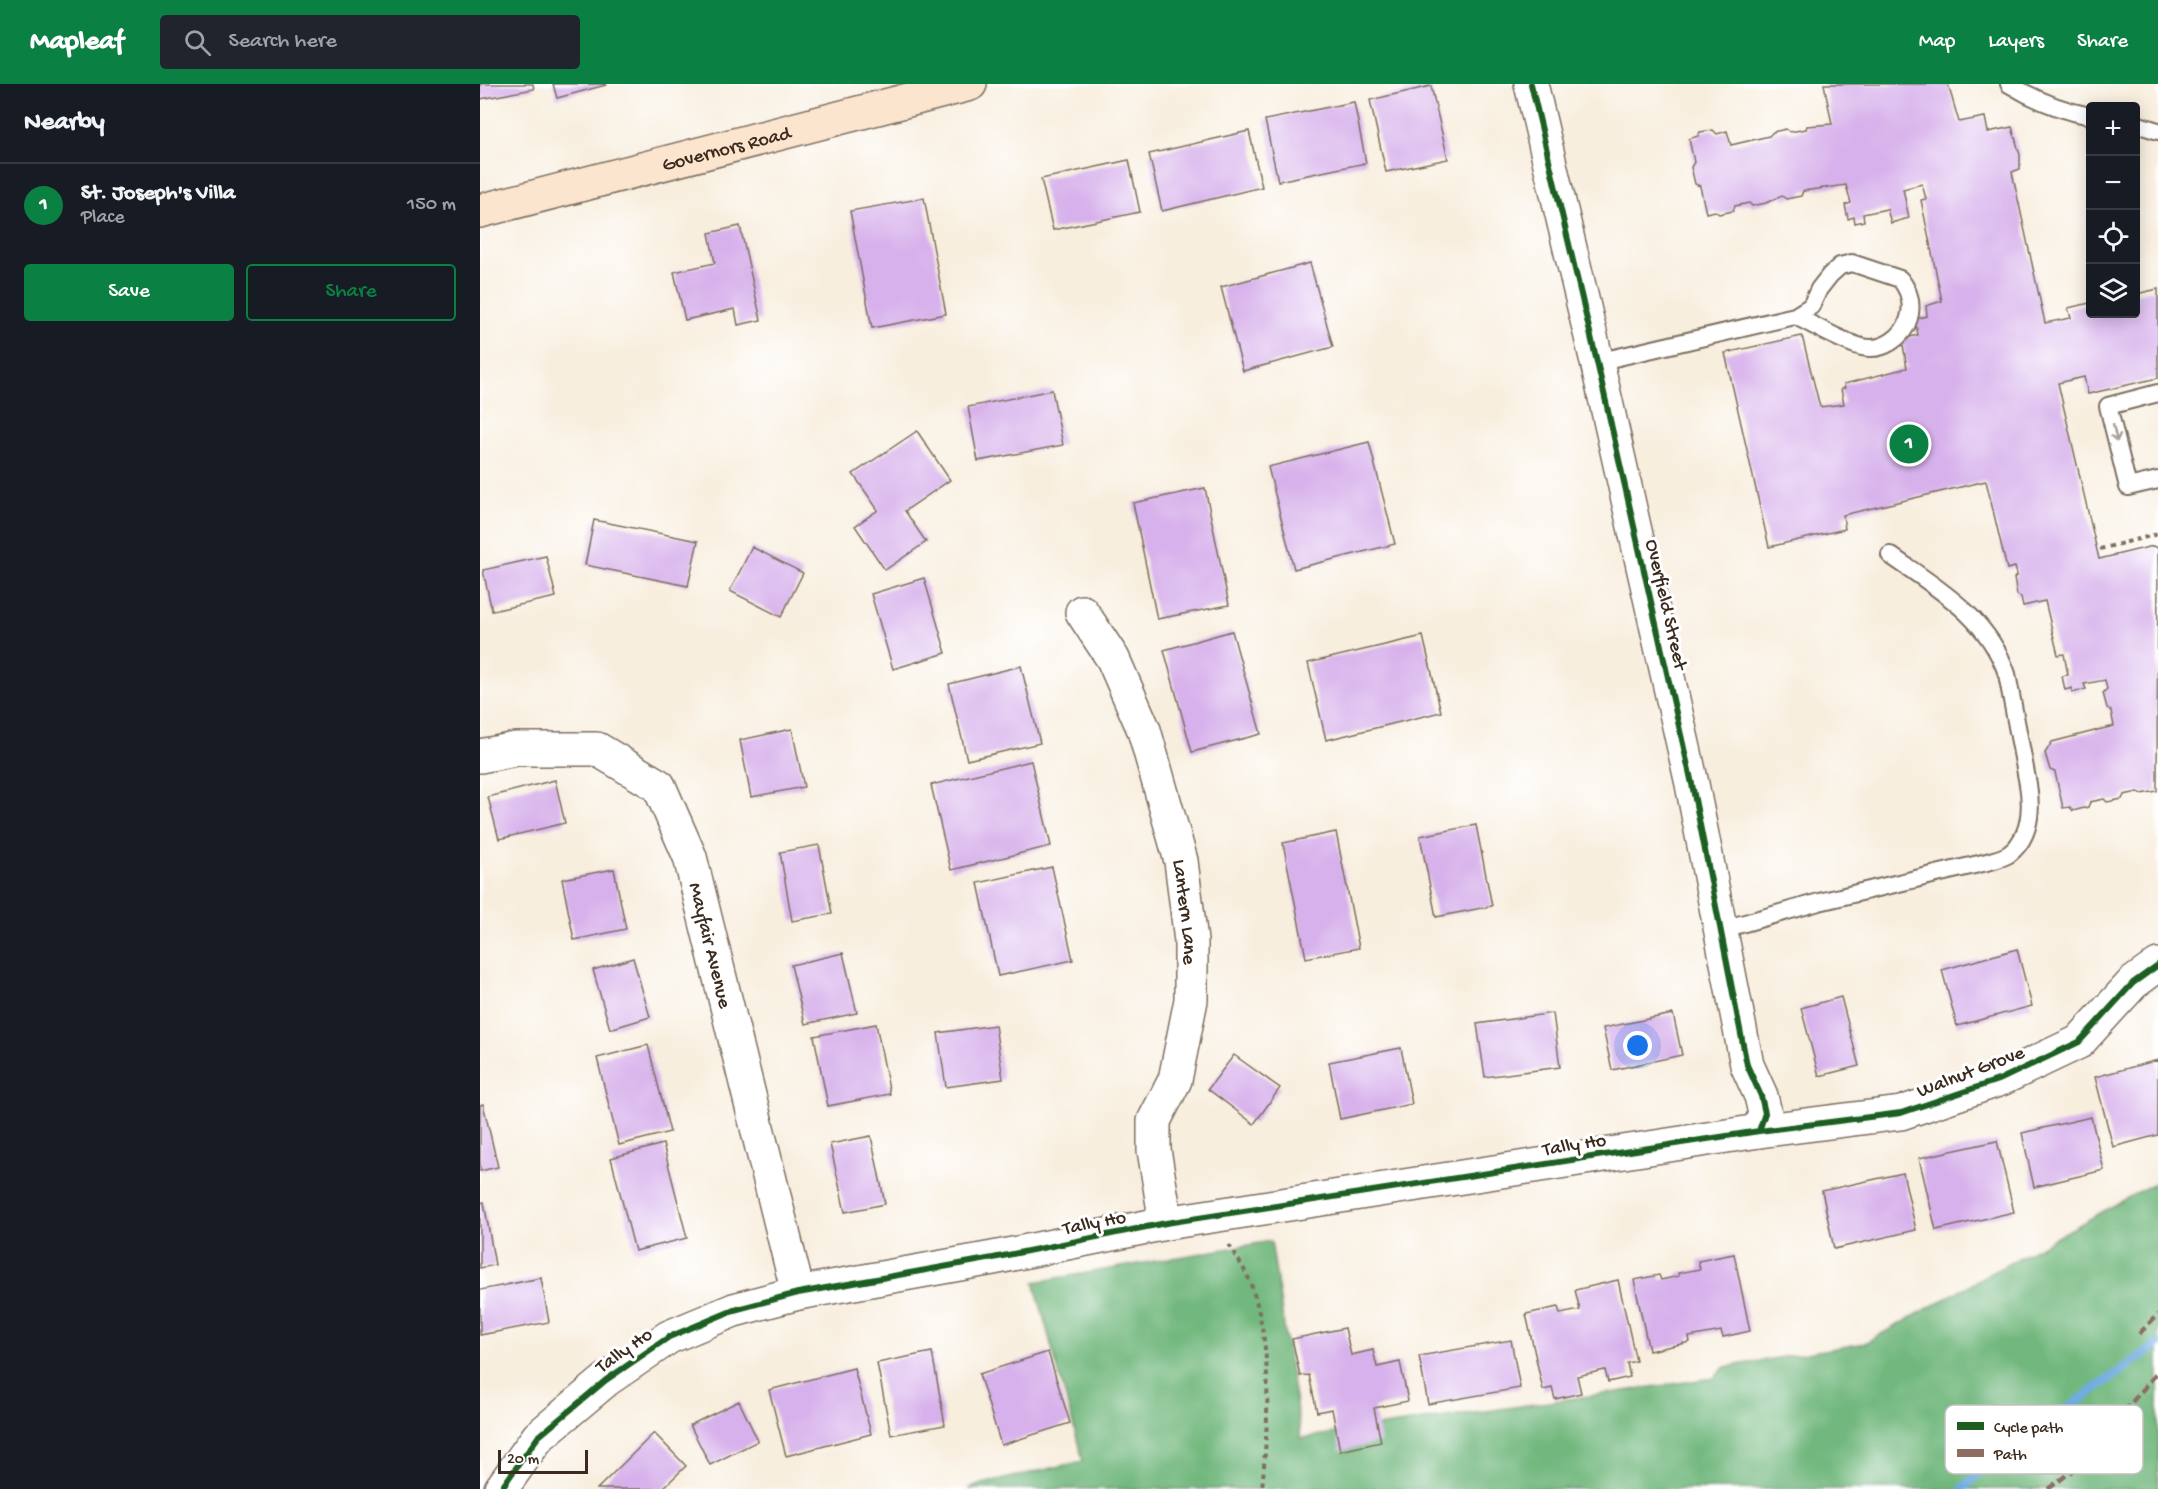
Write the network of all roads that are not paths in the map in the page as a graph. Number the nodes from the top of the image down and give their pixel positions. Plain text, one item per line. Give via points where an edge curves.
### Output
1 (970, 84) edge
2 (1531, 84) edge
3 (2008, 84) edge
4 (2086, 115) edge
5 (2140, 125) edge
6 (2158, 131) edge
7 (480, 211) edge
8 (1795, 316) junction
9 (1597, 362) junction
10 (2158, 393) edge
11 (2158, 480) edge
12 (1890, 555) dead end
13 (1082, 612) dead end
14 (480, 756) edge
15 (1720, 930) junction
16 (2158, 965) edge
17 (1759, 1131) junction
18 (1166, 1223) junction
19 (798, 1293) junction
20 (501, 1489) edge

1 - 7 main road, Governors Road
2 - 9 street, Overfield Street
3 - 4 lane via 2036,100
5 - 6 lane
8 - 8 lane via 1811,306 1830,275 1840,266 1852,263 1899,279 1911,302 1902,333 1886,345 1874,348 1861,347
8 - 9 lane
9 - 15 street, Overfield Street via 1692,784
10 -> 11 lane via 2108,406 2128,487
12 - 15 lane via 1958,602 2002,659 2028,784 2026,832 2008,855 1987,862
13 - 18 street, Lantern Lane via 1113,659 1144,730 1181,861 1191,941 1191,1000 1175,1080 1154,1121 1154,1150
14 - 19 street, Mayfair Avenue via 516,749 597,749 658,786 690,857
15 - 17 street, Overfield Street via 1747,1065 1765,1113
16 - 17 street, Walnut Grove via 2133,983 2079,1042 2001,1079 1901,1113
17 - 18 street, Tally Ho
18 - 19 street, Tally Ho
19 - 20 street, Tally Ho via 734,1310 669,1336 606,1380 538,1437

